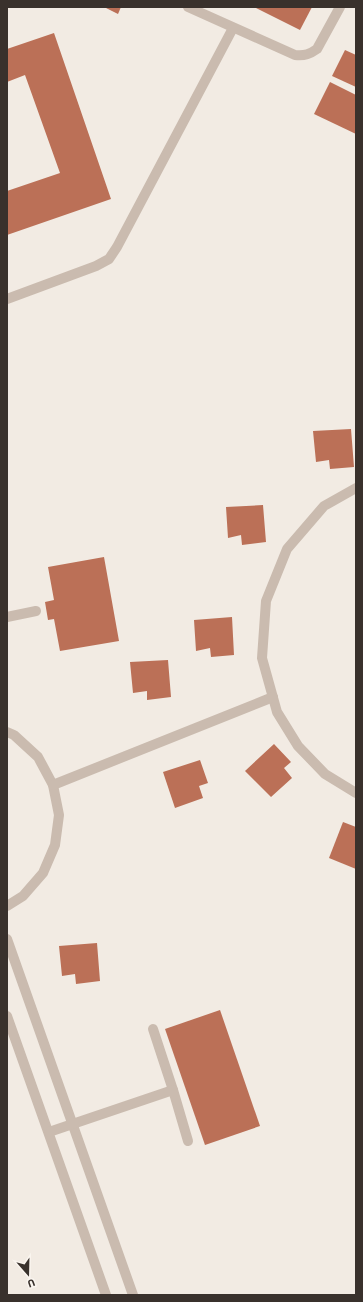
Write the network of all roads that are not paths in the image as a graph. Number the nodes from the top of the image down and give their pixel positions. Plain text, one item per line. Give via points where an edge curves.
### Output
1 (188, 7) edge
2 (340, 7) edge
3 (233, 28) junction
4 (7, 299) edge
5 (356, 488) edge
6 (36, 611) dead end
7 (7, 617) edge
8 (273, 697) junction
9 (7, 732) edge
10 (53, 785) junction
11 (356, 793) edge
12 (7, 906) edge
13 (7, 939) edge
14 (7, 1016) edge
15 (153, 1029) dead end
16 (173, 1090) junction
17 (73, 1125) junction
18 (49, 1132) junction
19 (188, 1141) dead end
20 (106, 1295) edge
21 (133, 1295) edge

1 - 3 lane
2 - 3 lane via 317,49 304,56 295,55
3 - 4 lane via 109,259
5 - 8 lane via 324,506 288,549 266,602 262,658
6 - 7 lane
8 - 10 lane
8 - 11 lane via 277,712 298,746 325,774
9 - 10 lane via 14,735 38,757
10 - 12 lane via 59,815 55,845 43,873 23,896
13 - 17 lane
14 - 18 lane
15 - 16 lane
16 - 17 lane
16 - 19 lane
17 - 18 lane
17 - 21 lane
18 - 20 lane

